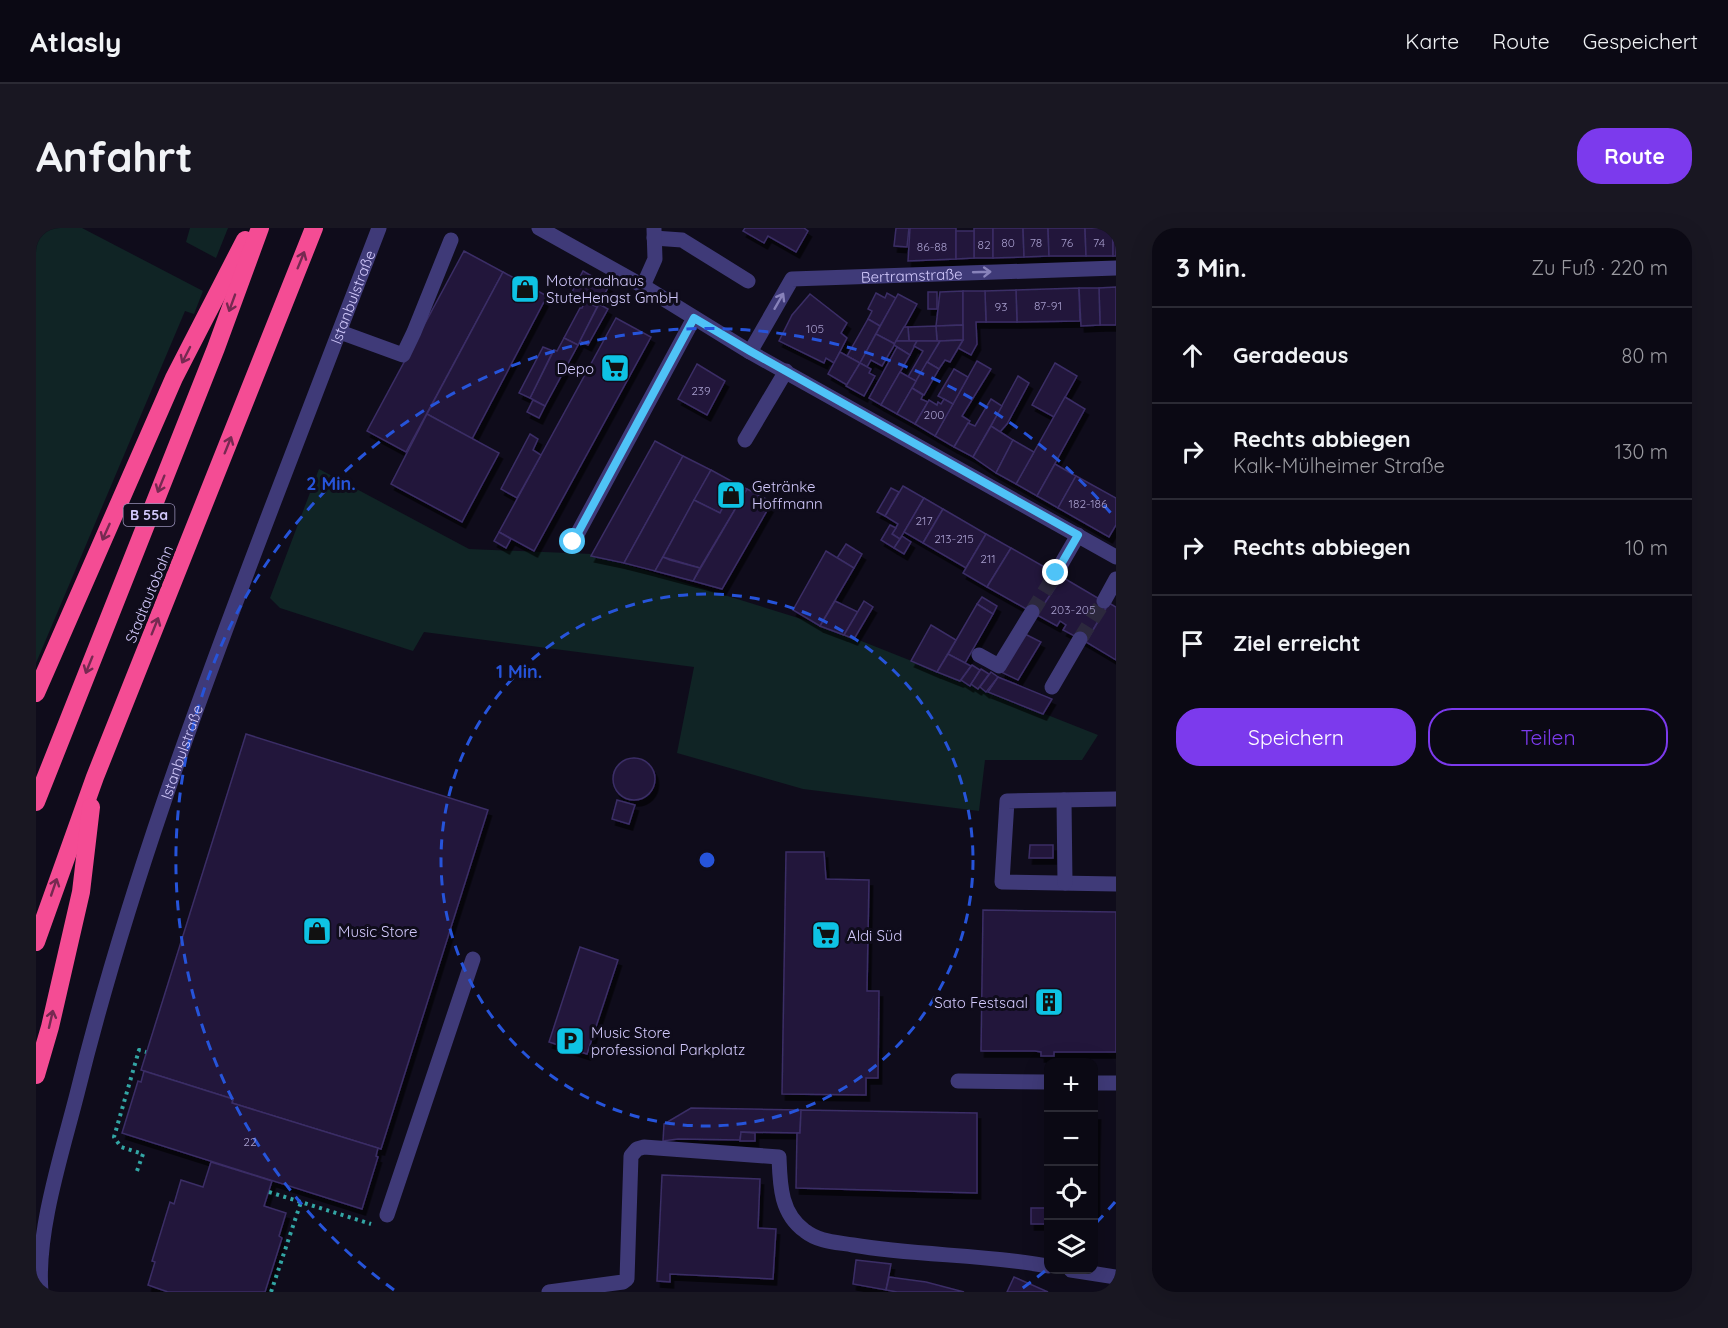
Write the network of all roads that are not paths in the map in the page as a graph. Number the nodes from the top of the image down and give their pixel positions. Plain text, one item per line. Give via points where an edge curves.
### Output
1 (251, 228) edge
2 (260, 228) edge
3 (314, 228) edge
4 (379, 228) edge
5 (539, 228) edge
6 (654, 233) edge
7 (451, 240) dead end
8 (1116, 268) edge
9 (748, 281) dead end
10 (643, 286) junction
11 (694, 318) junction
12 (340, 332) junction
13 (750, 351) junction
14 (786, 371) junction
15 (745, 440) dead end
16 (1078, 535) junction
17 (573, 542) dead end
18 (1116, 557) edge
19 (1056, 573) tunnel mouth
20 (1116, 579) edge
21 (1104, 600) tunnel mouth
22 (1032, 612) tunnel mouth
23 (1080, 639) tunnel mouth
24 (979, 655) dead end
25 (1052, 687) dead end
26 (36, 693) edge
27 (95, 777) junction
28 (1116, 799) edge
29 (1064, 800) junction
30 (36, 802) edge
31 (1065, 883) junction
32 (1116, 884) edge
33 (36, 942) edge
34 (473, 959) dead end
35 (36, 1076) edge
36 (958, 1081) dead end
37 (1044, 1082) edge
38 (1098, 1083) edge
39 (1116, 1083) edge
40 (387, 1215) dead end
41 (1044, 1266) edge
42 (1098, 1274) edge
43 (1116, 1277) edge
44 (41, 1292) edge
45 (549, 1292) edge

1 -> 26 highway via 174,378
2 -> 30 highway, Stadtautobahn / B 55a
27 -> 3 highway, Stadtautobahn / B 55a
4 - 12 street, Istanbulstraße
5 - 10 street
6 - 9 street via 682,240
6 - 10 street via 656,259
7 - 12 street via 403,355
13 -> 8 street, Bertramstraße via 792,279
10 - 11 street
11 - 13 street
11 - 17 street
12 - 44 street, Istanbulstraße via 184,741 138,878 51,1194 42,1250
13 - 14 street
14 - 15 street
14 - 16 street
16 - 18 street
16 - 19 street
20 - 21 street
22 - 24 street via 999,666
23 - 25 street
33 -> 27 highway, Stadtautobahn / B 55a
35 -> 27 highway via 81,892
28 - 29 street
29 - 31 street
29 - 31 street via 1007,801 1002,882
31 - 32 street
34 - 40 street
36 - 37 street
38 - 39 street
41 - 45 street via 821,1240 792,1218 784,1203 779,1157 644,1147 631,1155 627,1279
42 - 43 street

